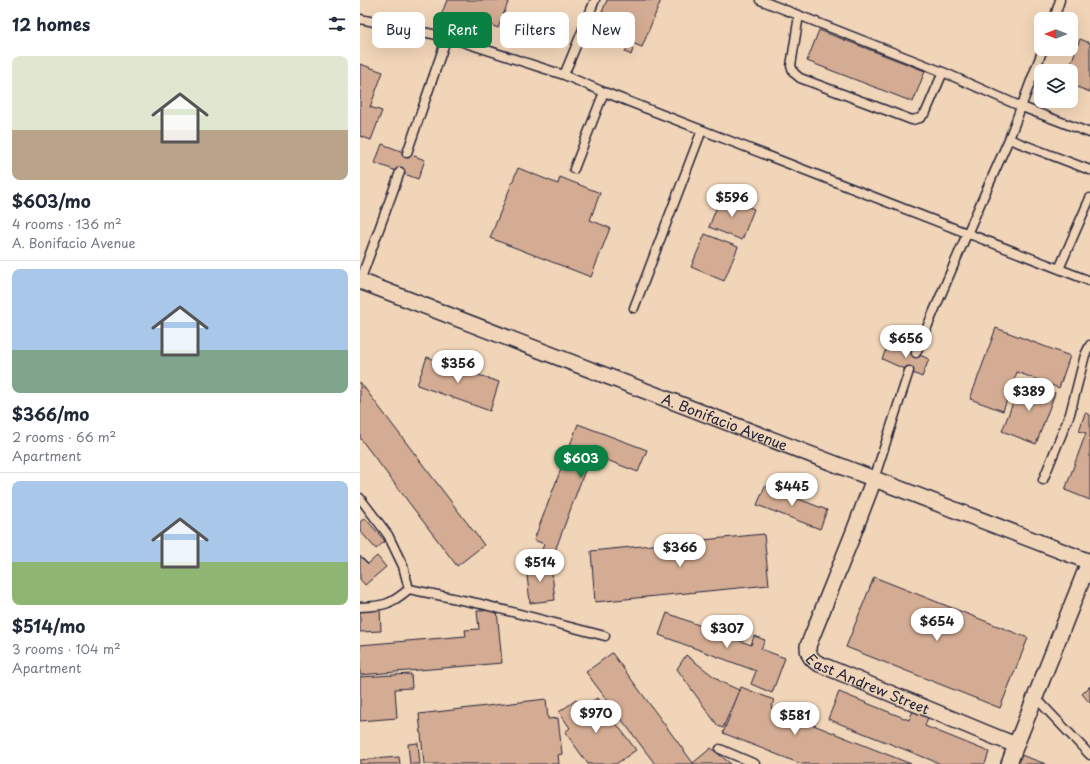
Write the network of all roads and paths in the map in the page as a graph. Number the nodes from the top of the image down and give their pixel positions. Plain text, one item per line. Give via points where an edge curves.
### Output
1 (596, 0) edge
2 (760, 0) edge
3 (1060, 0) edge
4 (1056, 12) edge
5 (799, 15) junction
6 (360, 19) edge
7 (433, 34) edge
8 (443, 48) edge
9 (481, 48) edge
10 (1040, 56) edge
11 (943, 72) junction
12 (564, 75) junction
13 (604, 92) junction
14 (1022, 107) junction
15 (702, 130) junction
16 (1090, 133) edge
17 (1009, 139) junction
18 (407, 153) dead end
19 (574, 169) dead end
20 (1090, 170) edge
21 (400, 172) dead end
22 (1090, 198) edge
23 (967, 234) junction
24 (1059, 269) junction
25 (360, 281) edge
26 (1090, 281) edge
27 (634, 308) dead end
28 (1090, 345) edge
29 (916, 353) dead end
30 (909, 371) dead end
31 (874, 479) junction
32 (1043, 480) dead end
33 (360, 498) edge
34 (1089, 562) edge
35 (409, 589) junction
36 (360, 607) edge
37 (605, 636) dead end
38 (1035, 697) junction
39 (1016, 745) junction
40 (720, 749) dead end
41 (1090, 755) edge
42 (754, 764) edge
43 (1009, 764) edge

1 - 12 lane
2 - 5 lane
3 - 4 lane
5 - 11 lane
5 - 11 lane via 791,66 800,78 912,120 920,118 926,112
6 - 7 lane
8 - 18 lane
9 - 12 lane
10 - 14 lane
11 - 14 lane
12 - 13 lane
13 - 15 lane
13 - 19 lane
14 - 16 lane
14 - 17 lane
15 - 23 lane
15 - 27 lane
17 - 20 lane
17 - 23 lane
21 - 25 lane
22 - 24 lane
23 - 24 lane
23 - 29 lane
24 - 26 lane
25 - 31 street, A. Bonifacio Avenue
28 - 32 lane via 1085,355 1070,414
30 - 31 lane
31 - 34 street, A. Bonifacio Avenue
31 - 39 street, East Andrew Street via 808,646 808,653 817,663
33 - 35 lane via 388,535 403,566
34 - 38 street
35 - 36 lane via 396,600 380,606
35 - 37 lane via 481,604
38 - 39 street
38 - 41 lane
39 - 43 street
40 - 42 lane

